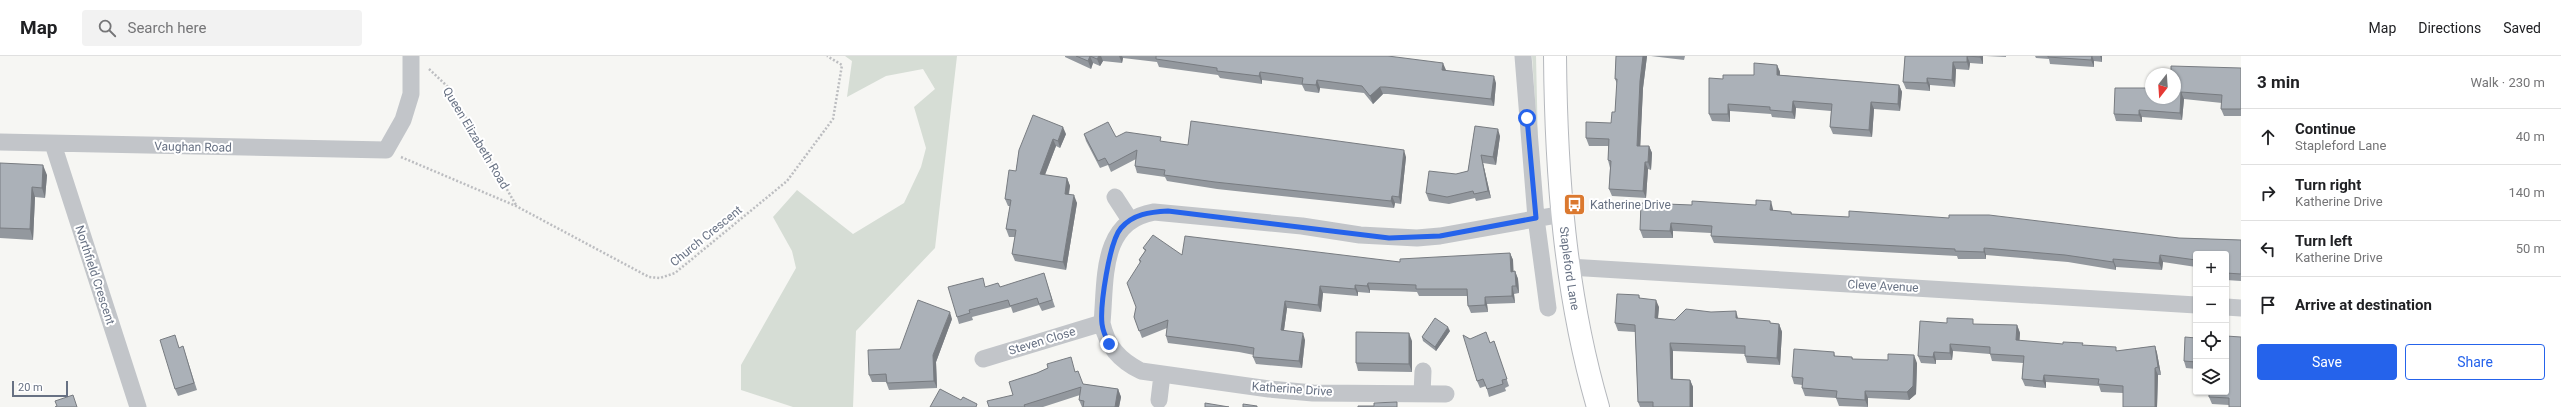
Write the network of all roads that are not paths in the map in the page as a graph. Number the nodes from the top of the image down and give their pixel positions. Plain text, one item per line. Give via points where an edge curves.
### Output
1 (411, 56) edge
2 (1523, 56) edge
3 (1555, 56) edge
4 (0, 142) edge
5 (52, 144) junction
6 (1115, 197) dead end
7 (1563, 214) junction
8 (1536, 218) junction
9 (1130, 220) junction
10 (1569, 267) junction
11 (2193, 305) edge
12 (2229, 307) edge
13 (1548, 308) dead end
14 (2241, 308) edge
15 (1102, 322) junction
16 (983, 359) dead end
17 (1423, 371) dead end
18 (1162, 375) junction
19 (1422, 394) junction
20 (1446, 394) dead end
21 (1159, 400) dead end
22 (138, 407) edge
23 (1598, 407) edge

1 - 5 street, Vaughan Road via 411,94 403,120 386,150
2 - 8 street
3 - 7 main road, Stapleford Lane via 1555,108
4 - 5 street, Vaughan Road
5 - 22 street, Northfield Crescent
6 - 9 street
7 - 8 street, Katherine Drive
7 - 10 main road, Stapleford Lane
8 - 9 street, Katherine Drive via 1417,238 1360,235 1168,211 1140,214
8 - 13 street
9 - 15 street, Katherine Drive via 1120,229 1113,241
10 - 11 street, Cleve Avenue
10 - 23 main road, Stapleford Lane via 1581,343
12 - 14 street
15 - 16 street, Steven Close
15 - 18 street, Katherine Drive via 1109,344 1126,364 1140,371
17 - 19 street
18 - 19 street, Katherine Drive via 1313,393
18 - 21 street
19 - 20 street, Katherine Drive

